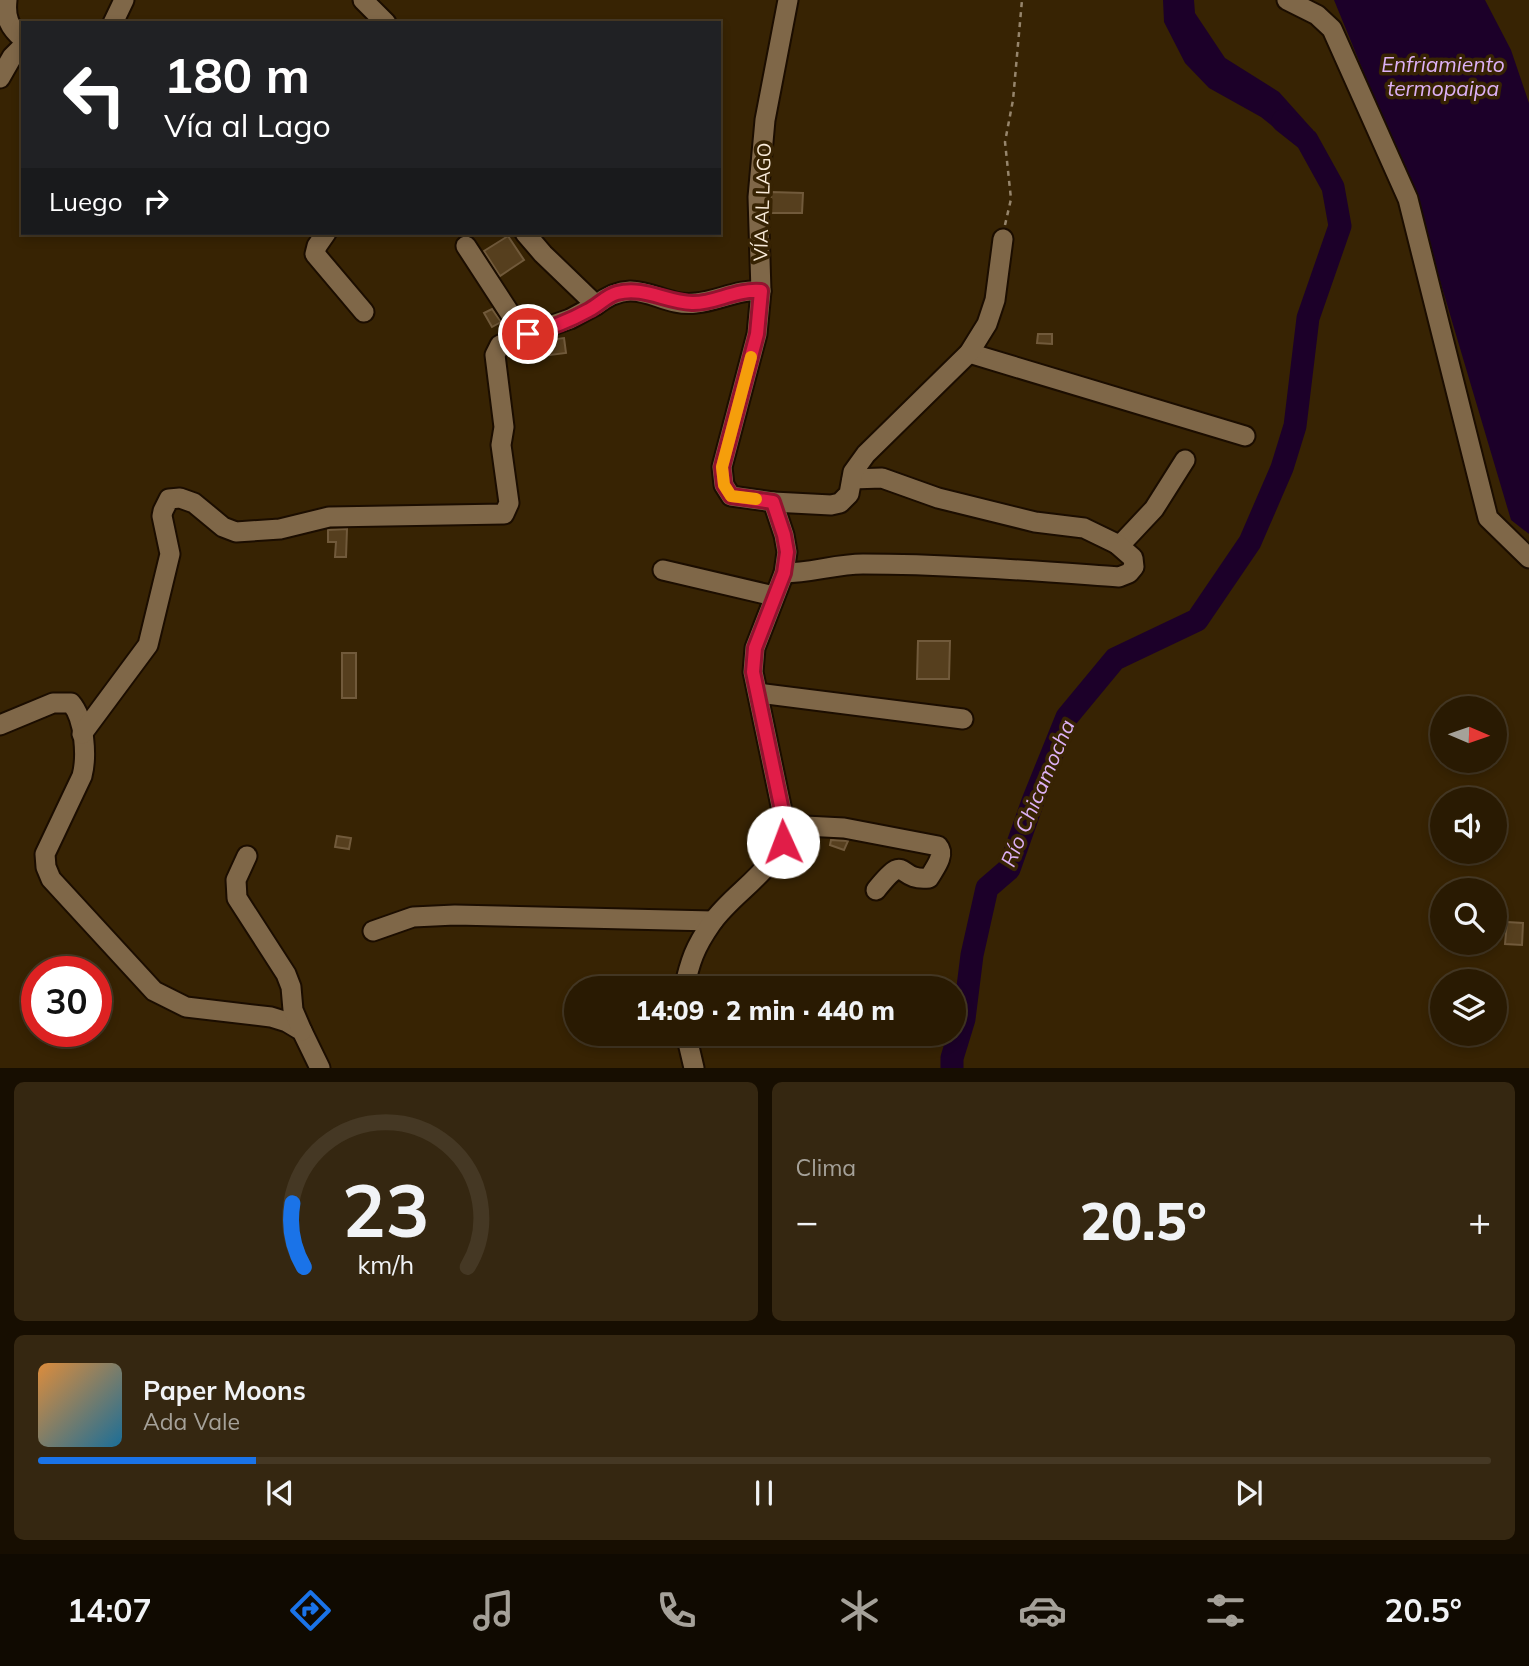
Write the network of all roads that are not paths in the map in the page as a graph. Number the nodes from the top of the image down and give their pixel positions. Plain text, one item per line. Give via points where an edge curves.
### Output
1 (7, 0) edge
2 (124, 0) edge
3 (363, 0) edge
4 (788, 0) edge
5 (1287, 0) edge
6 (114, 21) edge
7 (384, 21) edge
8 (21, 37) edge
9 (21, 48) edge
10 (0, 78) edge
11 (325, 235) edge
12 (527, 235) edge
13 (1003, 239) road end
14 (466, 246) dead end
15 (761, 291) junction
16 (596, 305) junction
17 (364, 312) dead end
18 (524, 335) junction
19 (969, 354) junction
20 (1245, 436) dead end
21 (1185, 460) dead end
22 (852, 480) junction
23 (773, 502) junction
24 (1116, 544) junction
25 (1529, 558) edge
26 (663, 570) dead end
27 (784, 573) junction
28 (775, 596) junction
29 (758, 693) junction
30 (963, 719) dead end
31 (0, 725) edge
32 (82, 734) junction
33 (785, 825) junction
34 (247, 856) dead end
35 (876, 890) dead end
36 (713, 921) junction
37 (373, 931) dead end
38 (687, 976) edge
39 (302, 1031) junction
40 (689, 1046) edge
41 (320, 1068) edge
42 (694, 1068) edge

1 - 8 street via 7,20
2 - 6 street
3 - 7 street
4 - 15 street, VÍA AL LAGO via 760,171
5 - 25 street via 1317,15 1332,29 1408,199 1488,518
9 - 10 street
11 - 17 street via 315,254
12 - 16 street
13 - 19 street via 995,300
14 - 18 street
15 - 16 street via 741,290 696,303 631,291
15 - 23 street, VÍA AL LAGO via 757,334 722,467 731,496
16 - 18 street
18 - 32 street via 500,345 495,355 509,503 505,514 329,517 280,529 236,532 194,503 169,499 162,516 169,562 148,645
19 - 20 street
19 - 22 street via 866,454
21 - 24 street via 1154,509
22 - 23 street via 841,503
22 - 24 street via 882,478 938,499 1035,522 1084,528
23 - 27 street via 787,552
24 - 27 street via 1133,558 1135,567 1119,577 860,564
26 - 28 street
27 - 28 street
28 - 29 street via 755,648 753,672
29 - 30 street
29 - 33 street
31 - 32 street via 63,702 77,710
32 - 39 street via 86,751 82,776 45,854 51,879 154,991 186,1007 271,1017
33 - 35 street via 844,828 941,850 929,878 896,869
33 - 36 street via 783,842 773,860
34 - 39 street via 236,880 237,898 286,974
36 - 37 street via 455,915 413,917
36 - 38 street via 691,957
39 - 41 street
40 - 42 street

